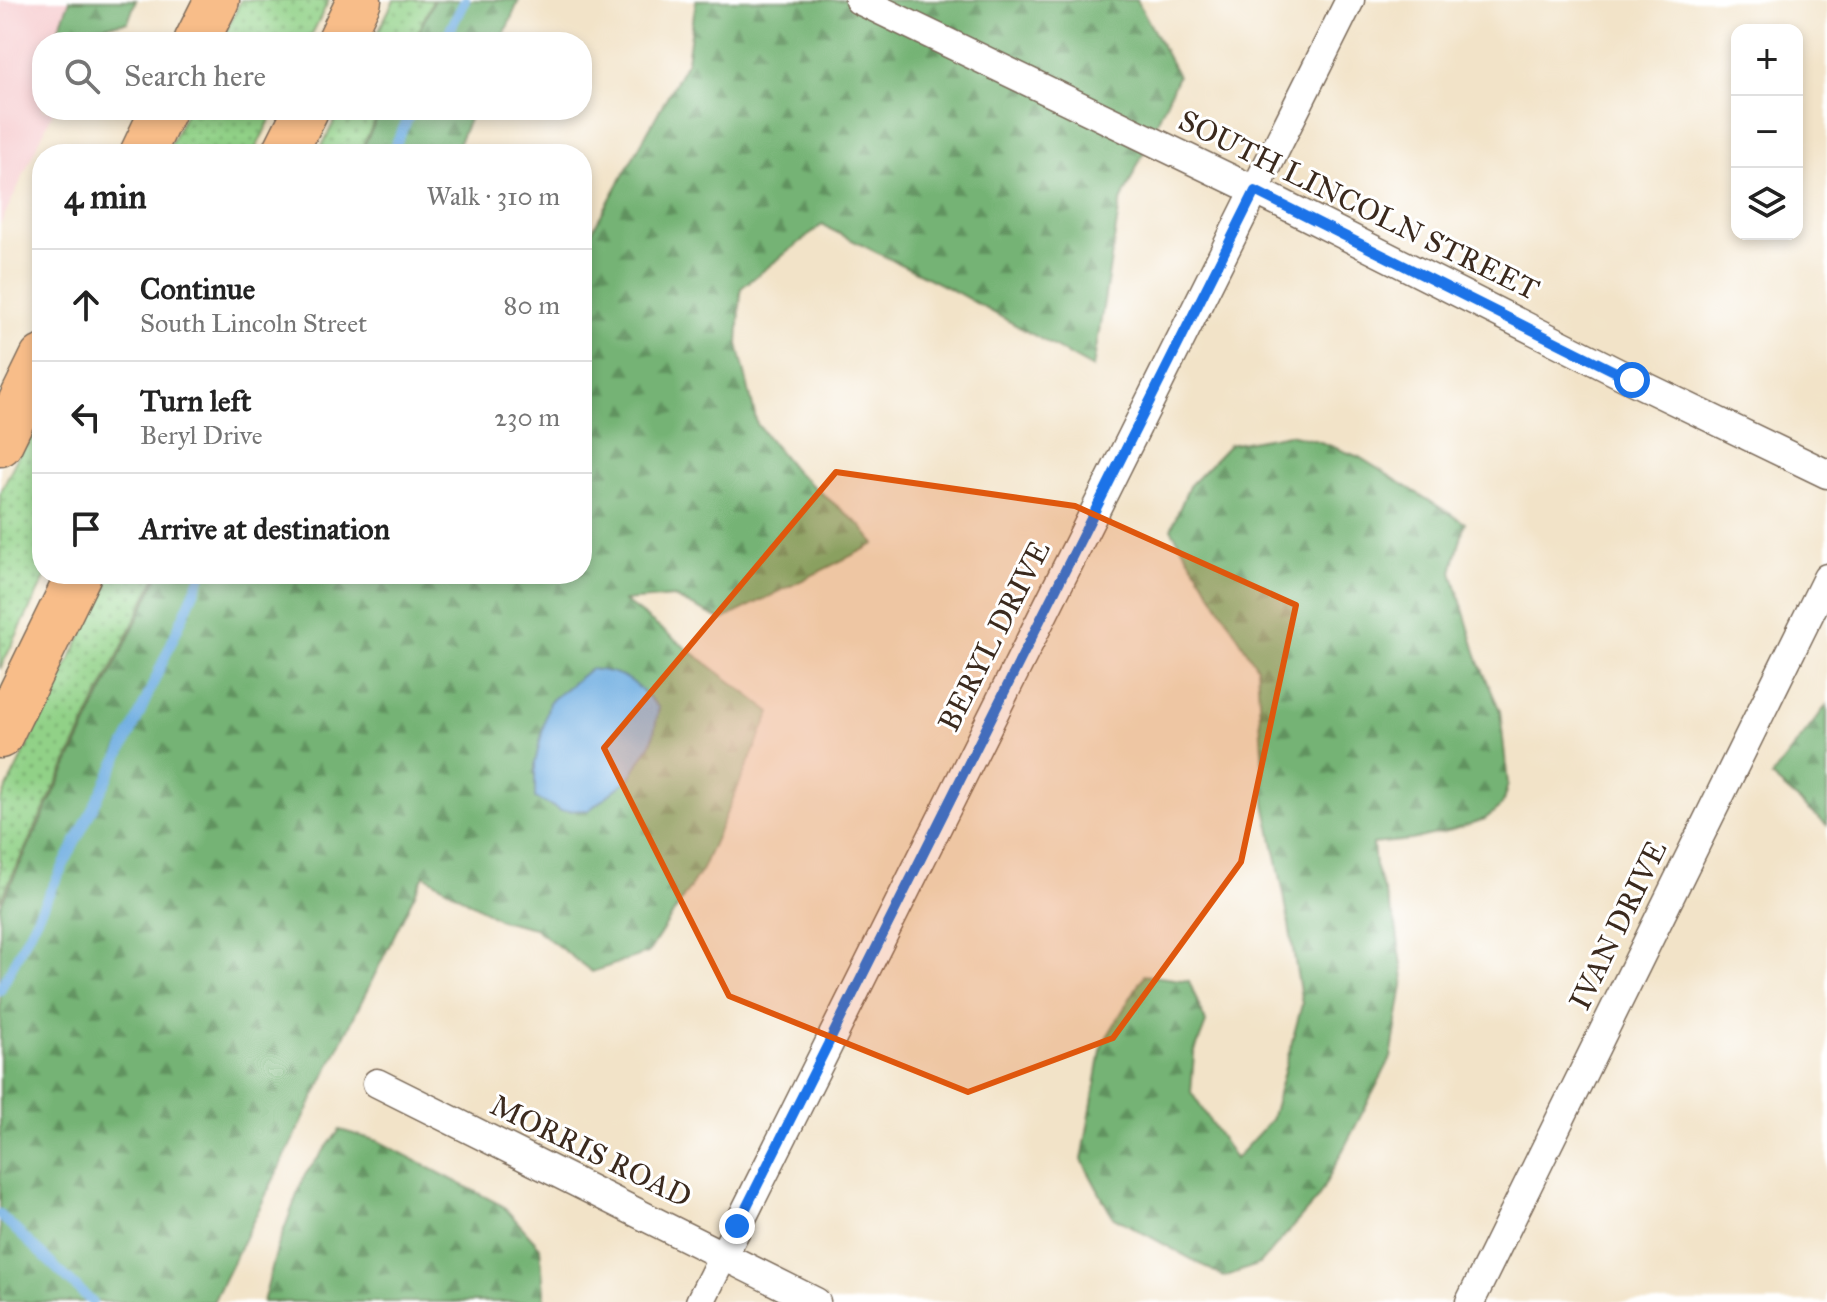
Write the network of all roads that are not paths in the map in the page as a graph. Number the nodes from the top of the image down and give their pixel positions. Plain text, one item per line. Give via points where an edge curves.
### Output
1 (217, 0) edge
2 (359, 0) edge
3 (859, 0) edge
4 (1350, 0) edge
5 (201, 32) edge
6 (344, 32) edge
7 (158, 120) edge
8 (301, 120) edge
9 (147, 144) edge
10 (289, 144) edge
11 (1255, 191) junction
12 (32, 378) edge
13 (0, 444) edge
14 (1827, 474) edge
15 (1827, 578) edge
16 (74, 584) edge
17 (0, 736) edge
18 (377, 1083) dead end
19 (723, 1255) junction
20 (700, 1302) edge
21 (816, 1302) edge
22 (1470, 1302) edge

1 - 5 main road
2 - 6 main road
3 - 11 street, SOUTH LINCOLN STREET
4 - 11 street, BERYL DRIVE
7 - 9 main road
8 - 10 main road
11 - 14 street, SOUTH LINCOLN STREET
11 - 19 street, BERYL DRIVE
12 - 13 main road
15 - 22 street, IVAN DRIVE
16 - 17 main road
18 - 19 street, MORRIS ROAD
19 - 20 street, BERYL DRIVE
19 - 21 street, MORRIS ROAD

